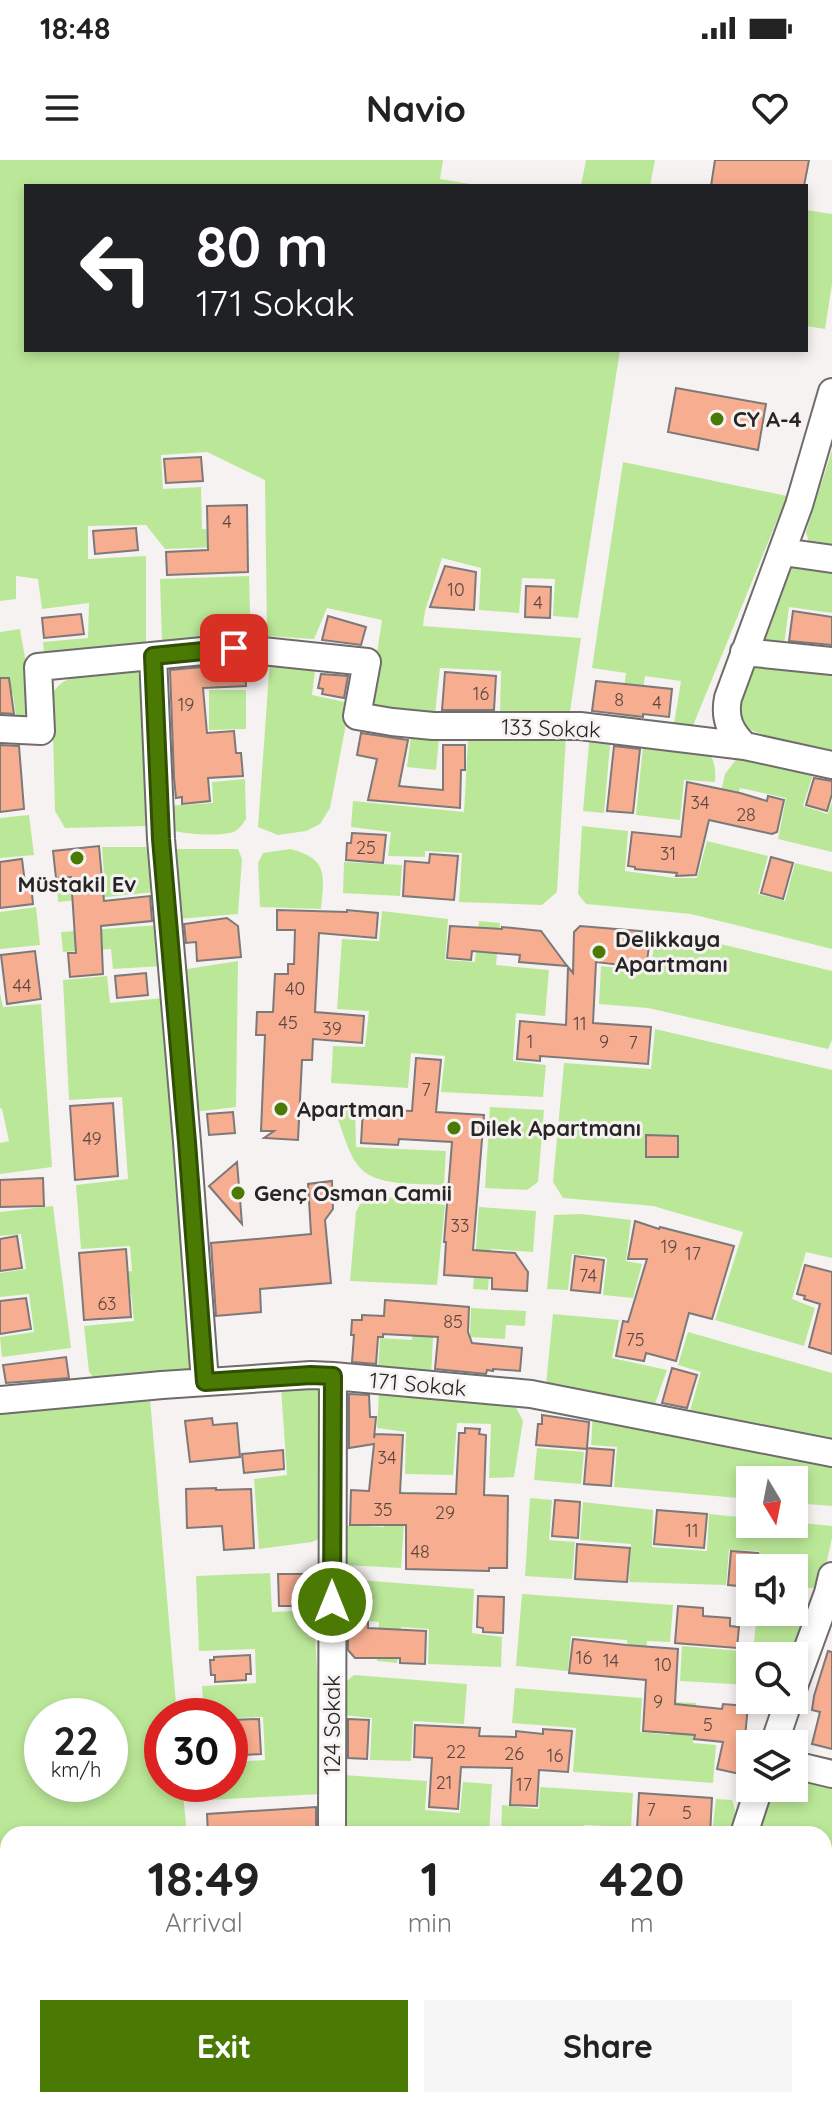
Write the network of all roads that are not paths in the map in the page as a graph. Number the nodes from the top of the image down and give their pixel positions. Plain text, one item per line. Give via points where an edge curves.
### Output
1 (832, 392) edge
2 (783, 552) junction
3 (832, 559) edge
4 (744, 652) junction
5 (153, 656) junction
6 (832, 661) edge
7 (0, 729) edge
8 (745, 746) junction
9 (832, 765) edge
10 (333, 1376) junction
11 (205, 1382) junction
12 (0, 1400) edge
13 (832, 1453) edge
14 (832, 1576) edge
15 (808, 1645) edge
16 (808, 1768) edge
17 (832, 1774) edge
18 (754, 1802) edge
19 (332, 1826) edge
20 (747, 1826) edge

1 - 2 street
2 - 3 street
2 - 4 street
4 - 6 street
4 - 8 street via 726,714
5 - 7 street via 38,667 41,731
5 - 8 street, 133 Sokak via 234,648 367,662 357,716 392,722 580,726
5 - 11 street via 161,839
8 - 9 street, 133 Sokak
10 - 11 street, 171 Sokak
10 - 13 street, 171 Sokak via 531,1394
10 - 19 street, 124 Sokak
11 - 12 street, 171 Sokak
14 - 15 street
16 - 17 street
18 - 20 street

